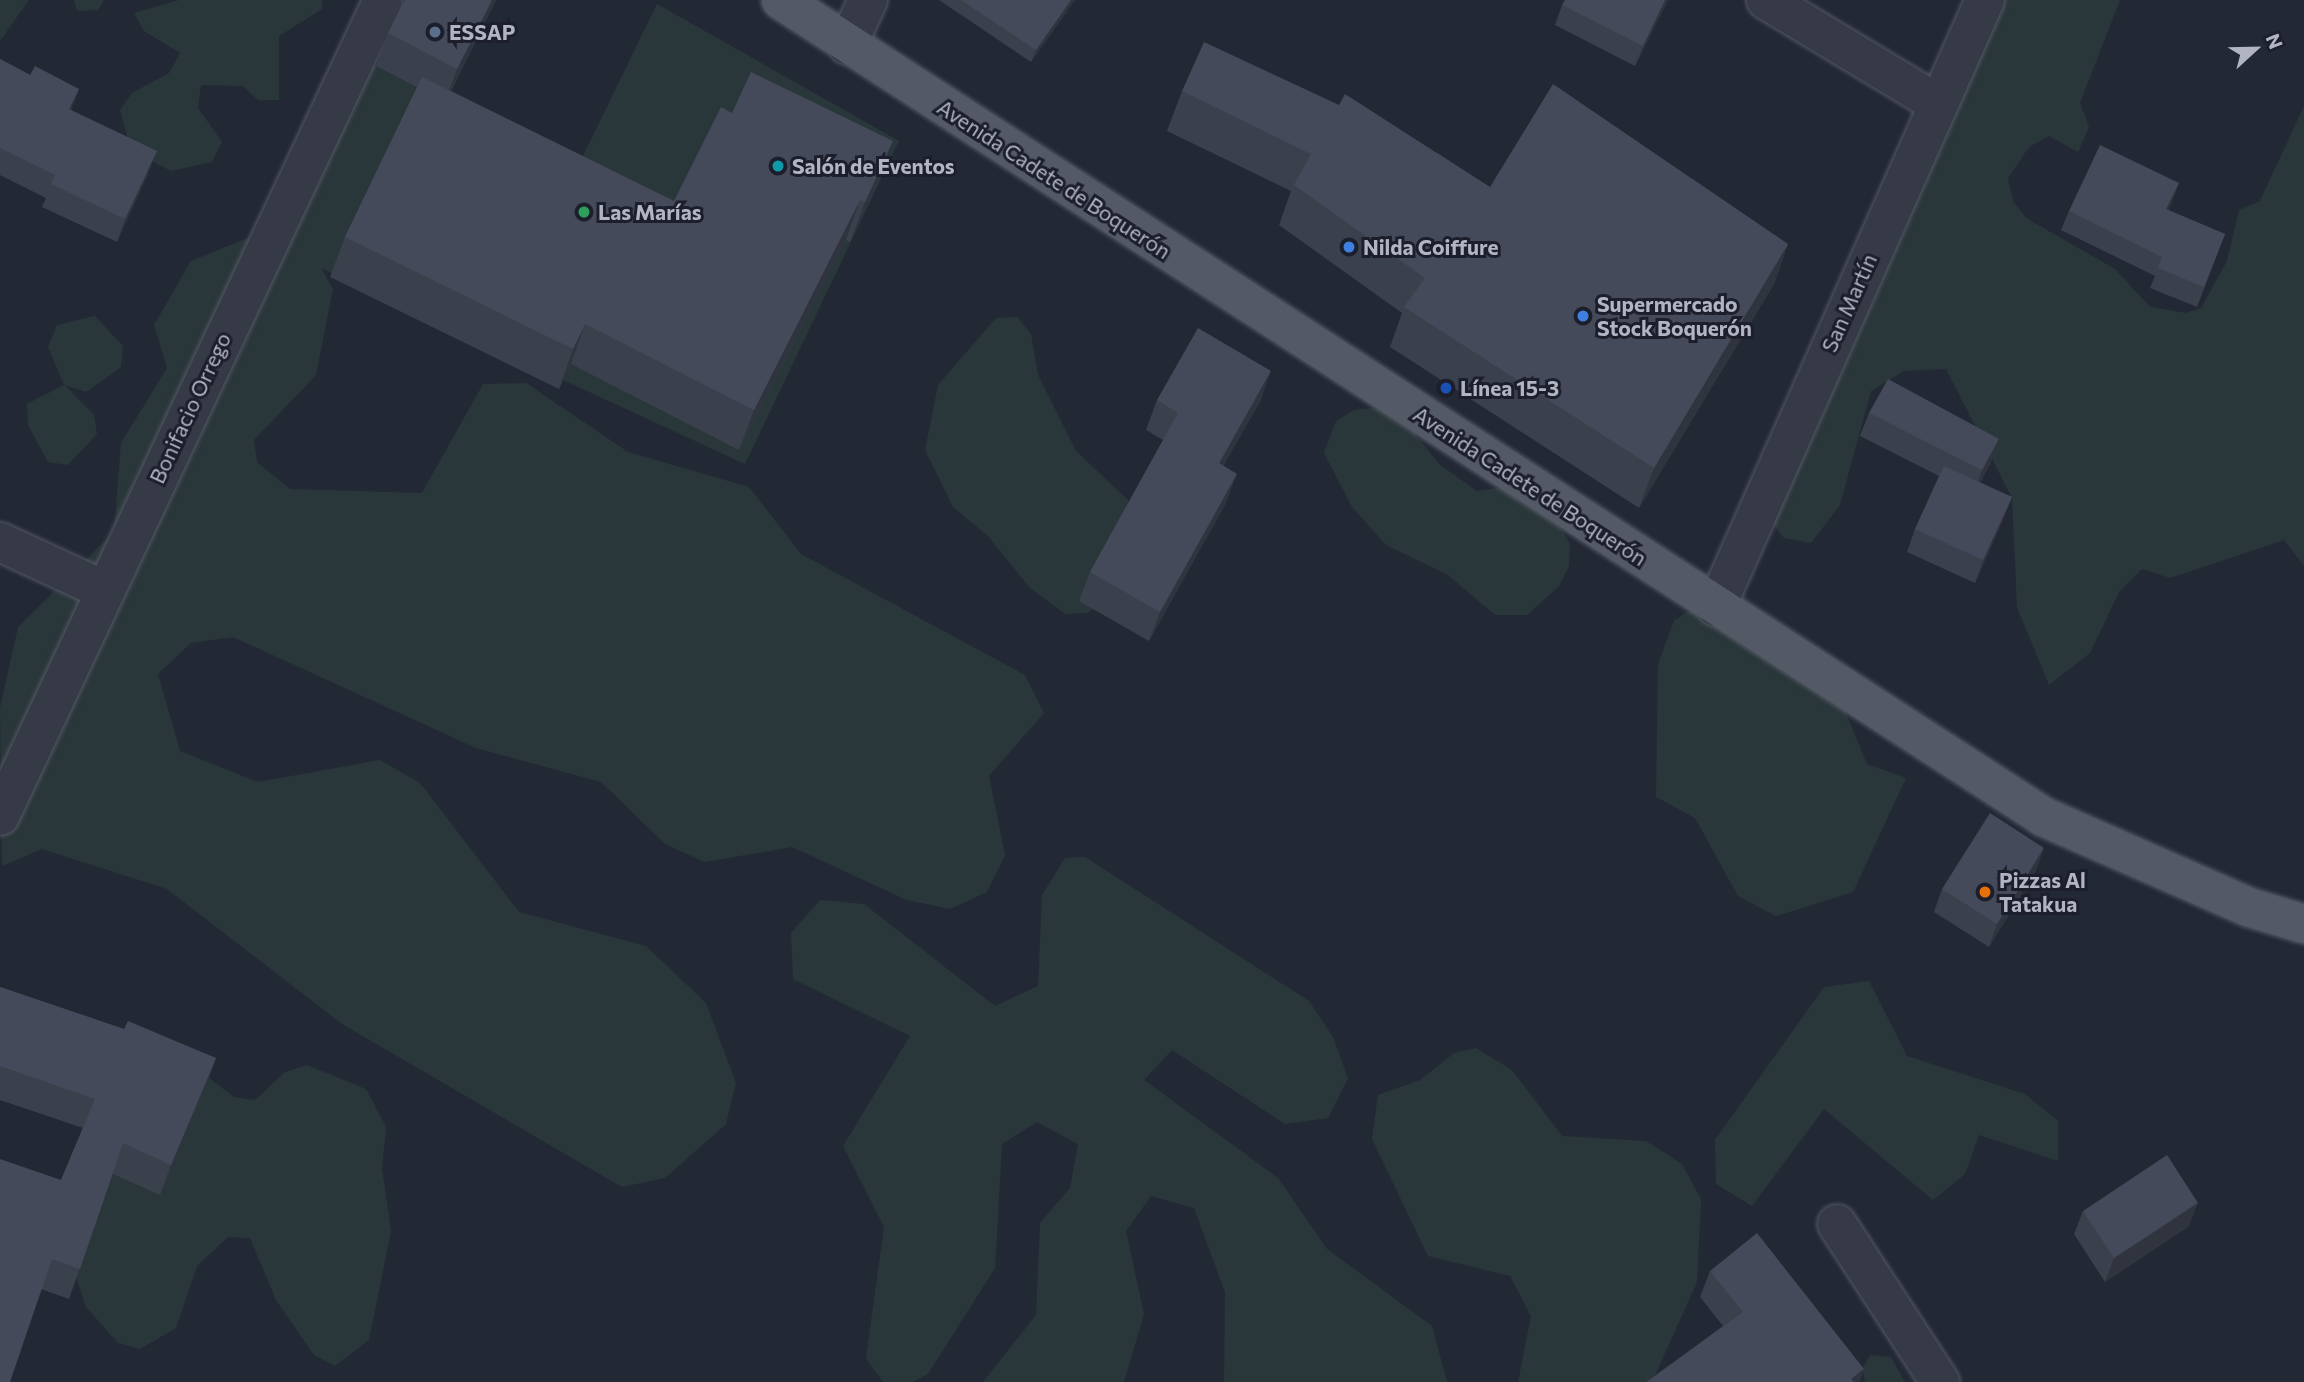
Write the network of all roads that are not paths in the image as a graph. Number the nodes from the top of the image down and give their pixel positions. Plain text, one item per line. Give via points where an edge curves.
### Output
1 (383, 0) edge
2 (781, 0) edge
3 (868, 0) edge
4 (1766, 0) edge
5 (1985, 0) edge
6 (847, 46) junction
7 (1937, 103) junction
8 (0, 542) edge
9 (104, 590) junction
10 (1716, 607) junction
11 (0, 816) edge
12 (2304, 924) edge
13 (1837, 1224) dead end
14 (1940, 1382) edge

1 - 9 street, Bonifacio Orrego
2 - 6 main road, Avenida Cadete de Boquerón
3 - 6 street
4 - 7 street
5 - 7 street, San Martín
6 - 10 main road, Avenida Cadete de Boquerón
7 - 10 street, San Martín
8 - 9 street
9 - 11 street, Bonifacio Orrego
10 - 12 main road, Avenida Cadete de Boquerón via 2044,817 2248,907
13 - 14 street

